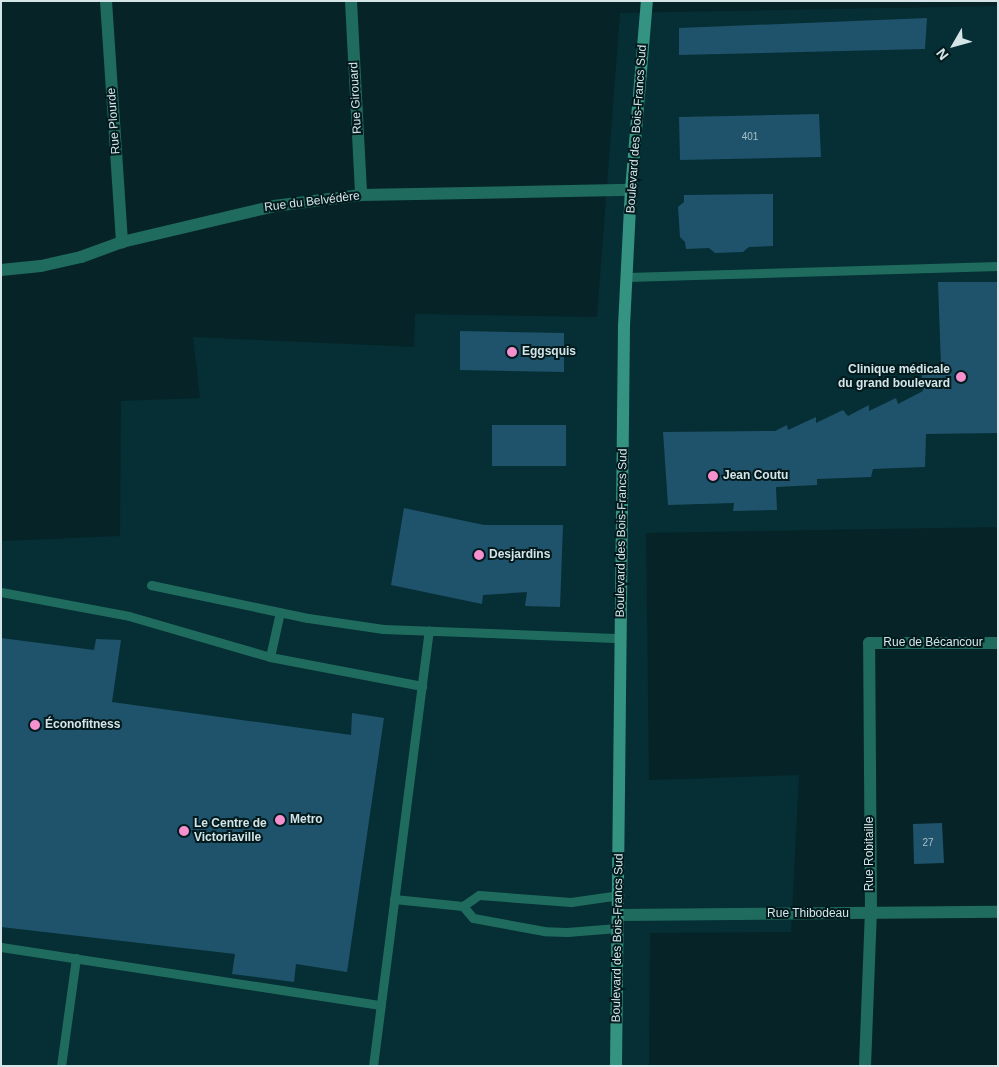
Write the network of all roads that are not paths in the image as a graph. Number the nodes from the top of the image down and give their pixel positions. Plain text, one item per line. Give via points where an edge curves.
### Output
1 (106, 1) edge
2 (352, 1) edge
3 (647, 1) edge
4 (632, 190) junction
5 (361, 195) junction
6 (122, 242) junction
7 (998, 266) edge
8 (1, 270) edge
9 (627, 277) junction
10 (151, 586) dead end
11 (1, 592) edge
12 (280, 612) junction
13 (429, 631) junction
14 (621, 638) junction
15 (869, 643) joint
16 (998, 643) edge
17 (270, 657) junction
18 (422, 686) junction
19 (619, 895) junction
20 (394, 899) junction
21 (462, 906) junction
22 (998, 912) edge
23 (871, 913) junction
24 (618, 922) junction
25 (1, 947) edge
26 (76, 958) junction
27 (381, 1005) junction
28 (61, 1066) edge
29 (373, 1066) edge
30 (616, 1066) edge
31 (865, 1066) edge

1 - 6 street, Rue Plourde
2 - 5 street, Rue Girouard
3 - 4 street, Boulevard des Bois-Francs Sud
4 - 5 street, Rue du Belvédère
4 - 9 street, Boulevard des Bois-Francs Sud
5 - 6 street, Rue du Belvédère via 237,213
6 - 8 street, Rue du Belvédère via 82,257
7 - 9 lane
9 - 14 street, Boulevard des Bois-Francs Sud
10 - 12 lane
11 - 17 lane via 129,616
12 - 13 lane via 384,629
12 - 17 lane
13 - 14 lane
13 - 18 lane
14 - 19 street, Boulevard des Bois-Francs Sud
15 - 16 street, Rue de Bécancour
15 - 23 street, Rue Robitaille
17 - 18 lane
18 - 20 lane
19 - 21 lane via 571,902 479,896
19 - 24 street, Boulevard des Bois-Francs Sud
20 - 21 lane
20 - 27 lane
21 - 24 lane via 473,918 544,931 567,932
22 - 23 street, Rue Thibodeau
23 - 24 street, Rue Thibodeau
23 - 31 street, Rue Robitaille
24 - 30 street, Boulevard des Bois-Francs Sud
25 - 26 lane
26 - 27 lane
26 - 28 lane
27 - 29 lane

